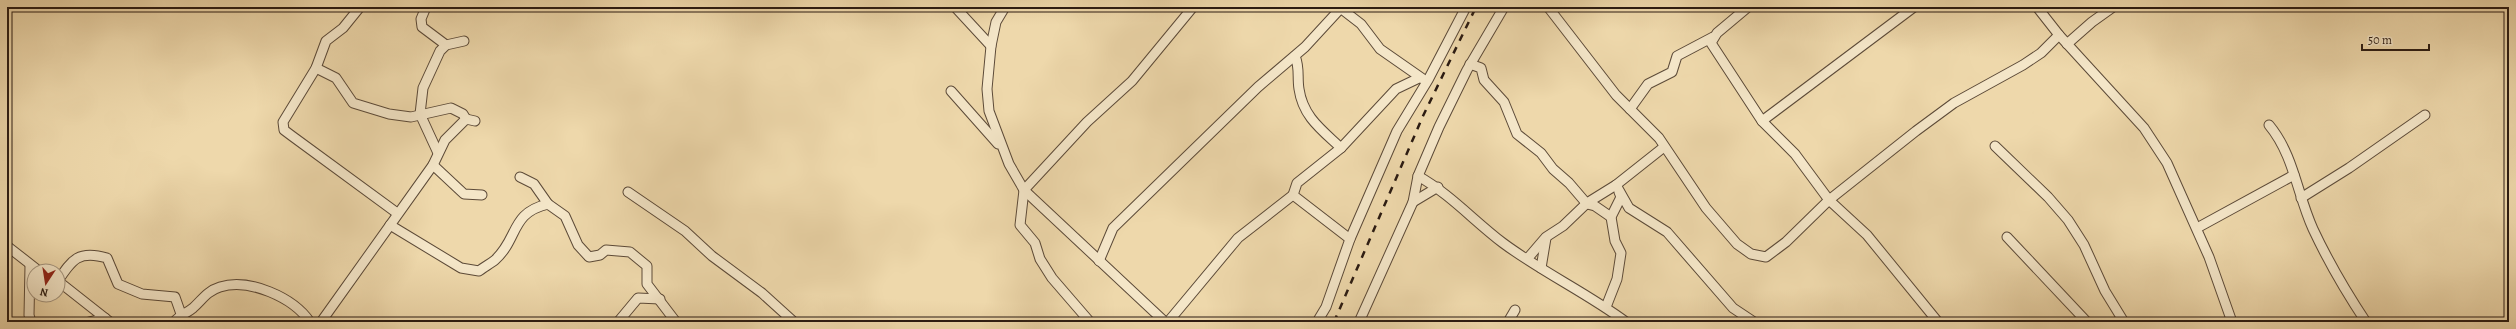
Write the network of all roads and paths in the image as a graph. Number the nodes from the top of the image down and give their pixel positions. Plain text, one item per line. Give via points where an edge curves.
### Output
1 (360, 7) edge
2 (426, 7) edge
3 (955, 7) edge
4 (1005, 7) edge
5 (1193, 7) edge
6 (1466, 7) edge
7 (1504, 7) edge
8 (1548, 7) edge
9 (1748, 7) edge
10 (1914, 7) edge
11 (2037, 7) edge
12 (2113, 7) edge
13 (1339, 8) edge
14 (2059, 35) junction
15 (1713, 37) junction
16 (464, 41) dead end
17 (2067, 44) junction
18 (446, 45) junction
19 (991, 46) junction
20 (1295, 56) junction
21 (1470, 64) junction
22 (316, 68) junction
23 (1423, 79) junction
24 (951, 91) dead end
25 (1630, 109) junction
26 (420, 114) junction
27 (2425, 115) dead end
28 (1762, 121) junction
29 (2269, 126) dead end
30 (1995, 146) dead end
31 (1664, 147) junction
32 (1341, 148) junction
33 (1003, 149) junction
34 (438, 153) junction
35 (433, 165) junction
36 (2294, 175) junction
37 (1418, 176) junction
38 (520, 177) dead end
39 (1616, 185) junction
40 (1438, 187) junction
41 (1024, 190) junction
42 (628, 192) dead end
43 (482, 195) dead end
44 (1293, 195) junction
45 (2301, 198) junction
46 (1829, 200) junction
47 (1413, 202) junction
48 (1586, 203) junction
49 (548, 204) junction
50 (397, 213) junction
51 (1611, 217) junction
52 (390, 224) junction
53 (2197, 228) junction
54 (1546, 237) junction
55 (2007, 237) dead end
56 (1350, 239) junction
57 (7, 246) edge
58 (1528, 258) junction
59 (1099, 261) junction
60 (27, 263) edge
61 (1541, 268) junction
62 (66, 269) edge
63 (66, 287) edge
64 (660, 299) junction
65 (29, 303) edge
66 (1606, 307) junction
67 (1515, 310) dead end
68 (181, 314) junction
69 (108, 320) edge
70 (31, 322) edge
71 (89, 322) edge
72 (174, 322) edge
73 (310, 322) edge
74 (321, 322) edge
75 (618, 322) edge
76 (676, 322) edge
77 (794, 322) edge
78 (1090, 322) edge
79 (1166, 322) edge
80 (1317, 322) edge
81 (1359, 322) edge
82 (1508, 322) edge
83 (1626, 322) edge
84 (1754, 322) edge
85 (1938, 322) edge
86 (2087, 322) edge
87 (2124, 322) edge
88 (2232, 322) edge
89 (2366, 322) edge

1 - 22 street via 343,28 326,41
2 - 18 street via 422,27
3 - 19 street
4 - 19 street via 996,22
5 - 41 street via 1132,80 1087,122
6 - 23 street
7 - 21 street
8 - 25 street
9 - 15 street
10 - 28 street
11 - 14 street
12 - 17 street
13 - 20 street via 1324,29
13 - 23 street via 1361,24 1380,49
14 - 17 street
14 - 46 street via 2041,53 2023,65 1954,102
15 - 25 street via 1677,56 1672,72 1648,84
15 - 28 street via 1712,47
16 - 18 street
17 - 53 street via 2144,128 2167,163
18 - 26 street via 440,51 422,88
19 - 33 street via 987,89 989,111
20 - 32 street via 1299,66 1299,88 1305,112 1312,122
20 - 59 street via 1258,87 1113,228
21 - 37 street
21 - 48 street via 1481,68 1484,80 1504,102 1517,134 1541,153
22 - 26 street via 336,78 353,103 389,114 411,117
22 - 50 street via 285,115 284,130
23 - 32 street via 1396,89
23 - 56 street via 1421,90 1397,131
24 - 33 street
25 - 31 street
26 - 34 street
26 - 34 street via 451,108 470,120 457,126
27 - 45 street
28 - 46 street via 1795,154
29 - 36 street via 2281,140
30 - 87 street via 2068,220
31 - 39 street
31 - 46 street via 1706,208 1737,244 1751,254 1766,258
32 - 44 street via 1297,183
33 - 41 street
34 - 35 street
35 - 43 street via 464,194
35 - 50 street
36 - 45 street
36 - 53 street
37 - 40 street
37 - 47 street
38 - 49 street via 534,184
39 - 48 street
39 - 51 street via 1620,197
39 - 84 street via 1629,208 1667,232 1733,308
40 - 47 street
40 - 58 street via 1504,244
41 - 59 street
41 - 78 street via 1020,225 1035,243 1040,259 1052,278
42 - 77 street via 685,230 712,256 762,292
44 - 56 street
44 - 79 street via 1238,238
45 - 89 street via 2313,229 2343,288
46 - 85 street via 1867,235
47 - 81 street
48 - 51 street
48 - 54 street
49 - 52 street via 534,207 524,214 495,260 479,271 461,268
49 - 64 street via 565,216 578,246 589,257 600,255 606,250 630,252 647,266 647,284
50 - 52 street
51 - 66 street via 1615,241 1621,253 1617,279
52 - 74 street
53 - 88 street
54 - 58 street
54 - 61 street
55 - 86 street
56 - 80 street via 1326,307
57 - 60 street
58 - 61 street
59 - 79 street
61 - 66 street
62 - 68 street via 71,261 94,254 107,258 118,284 142,294 175,297
63 - 69 street
64 - 75 street via 638,298
64 - 76 street
65 - 70 street
66 - 83 street
67 - 82 street
68 - 72 street
68 - 73 street via 193,308 206,293 227,285 265,289 278,295
69 - 71 street

